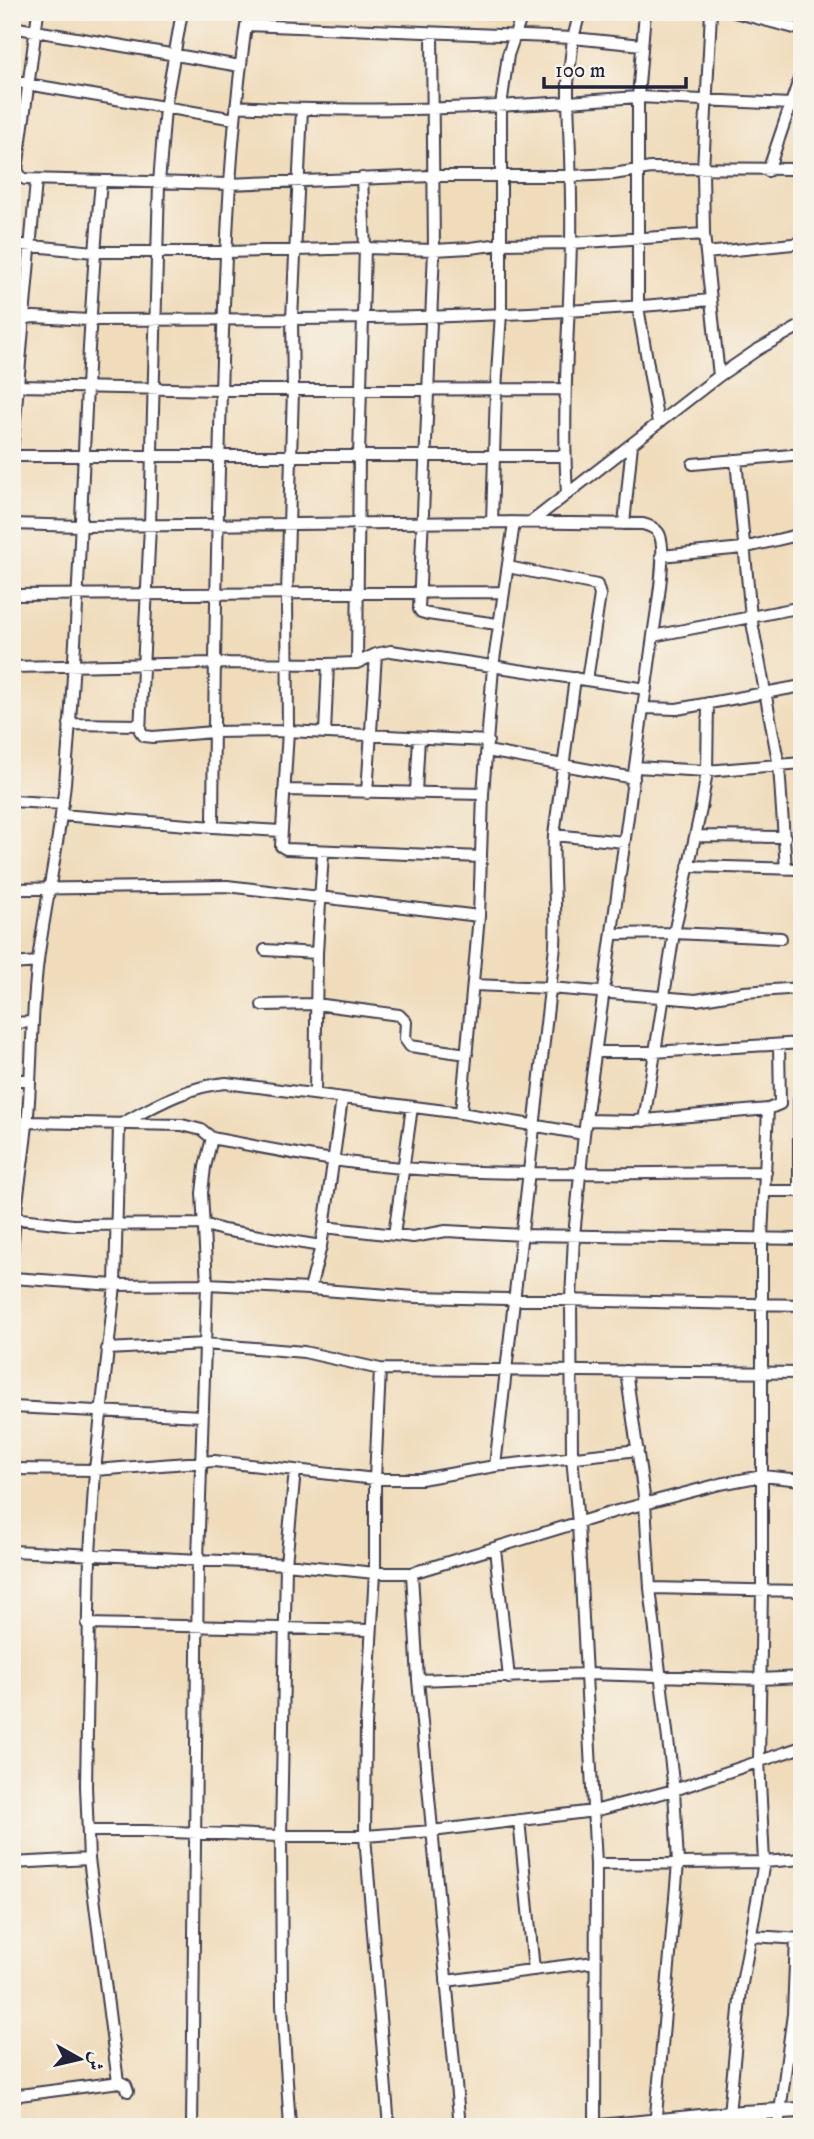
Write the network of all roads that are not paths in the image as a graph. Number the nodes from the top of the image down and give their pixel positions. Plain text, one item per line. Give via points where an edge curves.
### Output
1 (38, 12) edge
2 (182, 12) edge
3 (248, 12) edge
4 (523, 12) edge
5 (580, 12) edge
6 (645, 12) edge
7 (711, 12) edge
8 (734, 12) edge
9 (246, 25) junction
10 (12, 27) edge
11 (802, 30) edge
12 (34, 31) junction
13 (432, 34) junction
14 (516, 37) junction
15 (573, 38) junction
16 (642, 45) junction
17 (174, 54) junction
18 (240, 66) junction
19 (802, 71) edge
20 (12, 80) edge
21 (27, 84) junction
22 (638, 97) junction
23 (706, 99) junction
24 (568, 102) junction
25 (790, 104) junction
26 (236, 106) junction
27 (501, 106) junction
28 (164, 108) junction
29 (432, 108) junction
30 (302, 109) junction
31 (234, 119) junction
32 (16, 149) edge
33 (802, 169) edge
34 (638, 170) junction
35 (703, 170) junction
36 (768, 171) junction
37 (432, 176) junction
38 (502, 176) junction
39 (572, 176) junction
40 (362, 178) junction
41 (36, 181) junction
42 (299, 181) junction
43 (100, 182) junction
44 (159, 183) junction
45 (229, 184) junction
46 (704, 234) junction
47 (638, 238) junction
48 (571, 243) junction
49 (802, 243) edge
50 (12, 244) edge
51 (501, 244) junction
52 (29, 247) junction
53 (365, 248) junction
54 (295, 250) junction
55 (434, 250) junction
56 (157, 251) junction
57 (94, 252) junction
58 (226, 252) junction
59 (706, 253) junction
60 (710, 300) junction
61 (638, 307) junction
62 (567, 312) junction
63 (501, 313) junction
64 (364, 318) junction
65 (431, 318) junction
66 (223, 319) junction
67 (292, 319) junction
68 (24, 320) junction
69 (89, 320) junction
70 (156, 320) junction
71 (802, 325) edge
72 (12, 326) edge
73 (719, 376) junction
74 (19, 386) junction
75 (86, 387) junction
76 (154, 388) junction
77 (360, 388) junction
78 (429, 388) junction
79 (222, 390) junction
80 (293, 390) junction
81 (496, 390) junction
82 (565, 390) junction
83 (658, 423) junction
84 (632, 444) junction
85 (802, 454) edge
86 (12, 455) edge
87 (426, 455) junction
88 (152, 456) junction
89 (219, 456) junction
90 (291, 456) junction
91 (359, 456) junction
92 (494, 456) junction
93 (565, 456) junction
94 (82, 457) junction
95 (736, 460) junction
96 (694, 464) dead end
97 (567, 494) junction
98 (492, 522) junction
99 (531, 522) junction
100 (424, 523) junction
101 (514, 523) junction
102 (12, 524) edge
103 (288, 524) junction
104 (358, 524) junction
105 (624, 524) junction
106 (218, 525) junction
107 (81, 526) junction
108 (150, 526) junction
109 (802, 534) edge
110 (743, 548) junction
111 (661, 556) junction
112 (508, 567) junction
113 (421, 592) junction
114 (503, 592) junction
115 (357, 593) junction
116 (287, 594) junction
117 (12, 595) edge
118 (79, 595) junction
119 (147, 595) junction
120 (215, 595) junction
121 (802, 607) edge
122 (751, 617) junction
123 (497, 624) junction
124 (653, 636) junction
125 (376, 654) junction
126 (215, 663) junction
127 (288, 663) junction
128 (357, 663) junction
129 (143, 664) junction
130 (328, 664) junction
131 (75, 666) junction
132 (12, 667) edge
133 (493, 667) junction
134 (575, 678) junction
135 (587, 680) junction
136 (802, 686) edge
137 (646, 690) junction
138 (764, 694) junction
139 (708, 703) junction
140 (644, 709) junction
141 (69, 724) junction
142 (139, 725) junction
143 (288, 731) junction
144 (214, 732) junction
145 (325, 733) junction
146 (372, 736) junction
147 (419, 738) junction
148 (487, 746) junction
149 (802, 763) edge
150 (563, 765) junction
151 (779, 766) junction
152 (707, 771) junction
153 (635, 773) junction
154 (284, 790) junction
155 (416, 792) junction
156 (367, 793) junction
157 (483, 794) junction
158 (12, 800) edge
159 (62, 810) junction
160 (213, 827) junction
161 (281, 831) junction
162 (554, 835) junction
163 (695, 836) junction
164 (785, 837) junction
165 (624, 842) junction
166 (323, 852) junction
167 (481, 857) junction
168 (688, 866) junction
169 (786, 869) junction
170 (802, 869) edge
171 (50, 888) junction
172 (12, 889) edge
173 (321, 897) junction
174 (480, 916) junction
175 (674, 933) junction
176 (612, 934) junction
177 (781, 938) dead end
178 (265, 950) dead end
179 (317, 953) junction
180 (38, 962) junction
181 (12, 964) edge
182 (473, 985) junction
183 (550, 988) junction
184 (802, 988) edge
185 (603, 993) junction
186 (665, 998) junction
187 (316, 1004) junction
188 (262, 1005) dead end
189 (32, 1022) junction
190 (12, 1023) edge
191 (802, 1043) edge
192 (779, 1045) junction
193 (596, 1052) junction
194 (653, 1052) junction
195 (467, 1054) junction
196 (12, 1080) edge
197 (30, 1080) junction
198 (315, 1094) junction
199 (342, 1099) junction
200 (800, 1100) edge
201 (779, 1104) junction
202 (412, 1107) junction
203 (768, 1109) junction
204 (461, 1113) junction
205 (586, 1120) junction
206 (644, 1121) junction
207 (27, 1122) junction
208 (118, 1125) junction
209 (534, 1125) junction
210 (584, 1134) junction
211 (212, 1138) junction
212 (18, 1144) edge
213 (335, 1161) junction
214 (403, 1168) junction
215 (580, 1172) junction
216 (766, 1172) junction
217 (529, 1173) junction
218 (765, 1191) junction
219 (800, 1191) edge
220 (13, 1218) edge
221 (203, 1224) junction
222 (117, 1225) junction
223 (324, 1227) junction
224 (394, 1235) junction
225 (523, 1235) junction
226 (574, 1236) junction
227 (762, 1238) junction
228 (802, 1239) edge
229 (321, 1246) junction
230 (12, 1257) edge
231 (12, 1278) edge
232 (207, 1284) junction
233 (115, 1285) junction
234 (310, 1289) junction
235 (515, 1298) junction
236 (570, 1300) junction
237 (762, 1304) junction
238 (802, 1305) edge
239 (205, 1344) junction
240 (107, 1349) junction
241 (380, 1369) junction
242 (506, 1370) junction
243 (571, 1370) junction
244 (626, 1371) junction
245 (762, 1372) junction
246 (802, 1373) edge
247 (12, 1407) edge
248 (101, 1411) junction
249 (202, 1416) junction
250 (638, 1450) junction
251 (572, 1456) junction
252 (201, 1461) junction
253 (495, 1466) junction
254 (12, 1469) edge
255 (95, 1469) junction
256 (295, 1470) junction
257 (762, 1476) junction
258 (375, 1479) junction
259 (802, 1480) edge
260 (645, 1503) junction
261 (578, 1524) junction
262 (495, 1549) junction
263 (12, 1551) edge
264 (90, 1555) junction
265 (198, 1560) junction
266 (286, 1564) junction
267 (375, 1573) junction
268 (412, 1573) junction
269 (650, 1588) junction
270 (802, 1591) edge
271 (762, 1592) junction
272 (87, 1624) junction
273 (197, 1626) junction
274 (286, 1628) junction
275 (370, 1630) junction
276 (587, 1674) junction
277 (661, 1675) junction
278 (802, 1677) edge
279 (509, 1678) junction
280 (760, 1679) junction
281 (418, 1680) junction
282 (802, 1747) edge
283 (759, 1760) junction
284 (674, 1790) junction
285 (594, 1811) junction
286 (519, 1820) junction
287 (88, 1831) junction
288 (432, 1831) junction
289 (193, 1833) junction
290 (281, 1836) junction
291 (365, 1836) junction
292 (89, 1859) junction
293 (802, 1859) edge
294 (764, 1862) junction
295 (12, 1863) edge
296 (678, 1863) junction
297 (596, 1864) junction
298 (752, 1936) junction
299 (799, 1939) edge
300 (595, 1962) junction
301 (534, 1970) junction
302 (446, 1980) junction
303 (797, 2014) edge
304 (118, 2082) junction
305 (128, 2091) dead end
306 (12, 2096) edge
307 (802, 2110) edge
308 (780, 2111) junction
309 (729, 2114) junction
310 (655, 2124) edge
311 (192, 2127) edge
312 (290, 2127) edge
313 (389, 2127) edge
314 (460, 2127) edge
315 (597, 2127) edge
316 (778, 2127) edge

1 - 12 street
2 - 17 street
3 - 9 street
4 - 14 street
5 - 15 street
6 - 16 street
7 - 23 street
8 - 11 street
9 - 13 street
9 - 18 street
10 - 12 street
12 - 17 street
12 - 21 street
13 - 14 street
13 - 29 street
14 - 15 street
14 - 27 street via 508,55
15 - 16 street
15 - 24 street
16 - 22 street
17 - 18 street
17 - 28 street
18 - 26 street
19 - 25 street
20 - 21 street
21 - 28 street
21 - 32 street
22 - 23 street
22 - 24 street
22 - 34 street
23 - 25 street
23 - 35 street
24 - 27 street
24 - 39 street
25 - 36 street
26 - 30 street
26 - 31 street
27 - 29 street
27 - 38 street
28 - 31 street
28 - 44 street
29 - 30 street
29 - 37 street
30 - 42 street
31 - 45 street
32 - 41 street via 18,174
33 - 36 street
34 - 35 street
34 - 39 street
34 - 47 street
35 - 36 street
35 - 46 street
37 - 38 street
37 - 40 street
37 - 55 street
38 - 39 street
38 - 51 street
39 - 48 street
40 - 42 street
40 - 53 street
41 - 43 street
41 - 52 street
42 - 45 street
42 - 54 street
43 - 44 street
43 - 57 street
44 - 45 street
44 - 56 street
45 - 58 street
46 - 47 street
46 - 59 street
47 - 48 street
47 - 61 street
48 - 51 street
48 - 62 street
49 - 59 street
50 - 52 street
51 - 55 street
51 - 63 street
52 - 57 street
52 - 68 street
53 - 54 street
53 - 55 street
53 - 64 street
54 - 58 street
54 - 67 street
55 - 65 street
56 - 57 street
56 - 58 street
56 - 70 street
57 - 69 street
58 - 66 street
59 - 60 street
60 - 61 street
60 - 73 street
61 - 62 street
61 - 83 street
62 - 63 street
62 - 82 street
63 - 65 street
63 - 81 street
64 - 65 street
64 - 67 street
64 - 77 street
65 - 78 street
66 - 67 street
66 - 70 street
66 - 79 street
67 - 80 street
68 - 69 street
68 - 72 street
68 - 74 street
69 - 70 street
69 - 75 street
70 - 76 street
71 - 73 street
73 - 83 street
74 - 75 street
74 - 86 street
75 - 76 street
75 - 94 street
76 - 79 street
76 - 88 street
77 - 78 street
77 - 80 street
77 - 91 street
78 - 81 street
78 - 87 street
79 - 80 street
79 - 89 street
80 - 90 street
81 - 82 street
81 - 92 street
82 - 93 street
83 - 84 street
84 - 97 street
84 - 105 street
85 - 95 street
86 - 94 street
87 - 91 street
87 - 92 street
87 - 100 street
88 - 89 street
88 - 94 street
88 - 108 street
89 - 90 street
89 - 106 street
90 - 91 street
90 - 103 street
91 - 104 street
92 - 93 street
92 - 98 street
93 - 97 street
94 - 107 street
95 - 96 street
95 - 110 street
97 - 99 street
98 - 100 street
98 - 101 street
99 - 101 street
99 - 105 street
100 - 104 street
100 - 113 street
101 - 112 street
102 - 107 street
103 - 104 street
103 - 106 street
103 - 116 street
104 - 115 street
105 - 111 street via 643,524 656,530 661,537
106 - 108 street
106 - 120 street
107 - 108 street
107 - 118 street
108 - 119 street
109 - 110 street
110 - 111 street
110 - 122 street
111 - 124 street
112 - 114 street
112 - 135 street via 597,585 600,595
113 - 114 street
113 - 115 street
113 - 123 street via 421,612
114 - 123 street
115 - 116 street
115 - 128 street
116 - 120 street
116 - 127 street
117 - 118 street
118 - 119 street
118 - 131 street
119 - 120 street
119 - 129 street
120 - 126 street
121 - 122 street
122 - 124 street
122 - 138 street
123 - 133 street
124 - 137 street
125 - 128 street
125 - 133 street via 403,652
125 - 146 street
126 - 127 street
126 - 129 street
126 - 144 street
127 - 130 street
127 - 143 street
128 - 130 street
129 - 131 street
129 - 142 street
130 - 145 street
131 - 132 street
131 - 141 street
133 - 134 street
133 - 148 street
134 - 135 street
134 - 150 street
135 - 137 street
136 - 138 street
137 - 140 street
138 - 139 street
138 - 151 street
139 - 140 street
139 - 152 street
140 - 153 street
141 - 142 street
141 - 159 street
142 - 144 street via 142,735 153,737
143 - 144 street
143 - 145 street
143 - 154 street
144 - 160 street
145 - 146 street
146 - 147 street
146 - 156 street
147 - 148 street
147 - 155 street
148 - 150 street
148 - 157 street
149 - 151 street
150 - 153 street
150 - 162 street
151 - 152 street
151 - 164 street
152 - 153 street
152 - 163 street
153 - 165 street
154 - 156 street
154 - 161 street
155 - 156 street
155 - 157 street
157 - 167 street
158 - 159 street
159 - 160 street
159 - 171 street
160 - 161 street
161 - 166 street via 286,849
162 - 165 street
162 - 183 street via 557,914
163 - 164 street
163 - 168 street
164 - 169 street
165 - 176 street
166 - 167 street
166 - 173 street
167 - 174 street
168 - 169 street
168 - 175 street
169 - 170 street
171 - 172 street
171 - 173 street via 227,886
171 - 180 street
173 - 174 street
173 - 179 street
174 - 182 street
175 - 176 street
175 - 177 street
175 - 186 street
176 - 185 street
178 - 179 street
179 - 187 street
180 - 181 street
180 - 189 street
182 - 183 street
182 - 195 street
183 - 185 street
183 - 209 street
184 - 186 street via 696,1000
185 - 186 street
185 - 193 street
186 - 194 street
187 - 188 street
187 - 195 street via 399,1015 410,1046
187 - 198 street
189 - 190 street
189 - 197 street
191 - 192 street
192 - 194 street
192 - 201 street
193 - 194 street
193 - 205 street
194 - 206 street
195 - 204 street
196 - 197 street
197 - 207 street
198 - 199 street
198 - 208 street via 214,1084 180,1094
199 - 202 street
199 - 213 street
200 - 201 street
200 - 219 street
201 - 203 street
202 - 204 street
202 - 214 street
203 - 206 street
203 - 216 street
204 - 209 street
205 - 206 street
205 - 210 street
207 - 208 street
207 - 212 street
208 - 211 street via 188,1126
208 - 222 street
209 - 210 street
209 - 217 street
210 - 215 street
211 - 213 street
211 - 221 street via 202,1181
212 - 220 street
213 - 214 street
213 - 223 street
214 - 217 street
214 - 224 street
215 - 216 street
215 - 217 street
215 - 226 street
216 - 218 street
217 - 225 street
218 - 219 street
218 - 227 street
220 - 222 street
220 - 230 street
221 - 222 street
221 - 229 street
221 - 232 street
222 - 233 street
223 - 224 street
223 - 229 street
224 - 225 street via 446,1231
225 - 226 street
225 - 235 street
226 - 227 street
226 - 236 street
227 - 228 street
227 - 237 street
229 - 234 street
231 - 233 street
232 - 233 street
232 - 234 street
232 - 239 street
233 - 240 street
234 - 235 street
235 - 236 street
235 - 242 street
236 - 237 street
236 - 243 street
237 - 238 street
237 - 245 street
239 - 240 street
239 - 241 street via 304,1352
239 - 249 street
240 - 248 street
241 - 242 street
241 - 258 street
242 - 243 street
242 - 253 street
243 - 244 street
243 - 251 street
244 - 245 street
244 - 250 street
245 - 246 street
245 - 257 street
247 - 248 street
248 - 249 street
248 - 255 street
249 - 252 street
250 - 251 street
250 - 260 street
251 - 253 street
251 - 261 street
252 - 255 street
252 - 256 street
252 - 265 street
253 - 258 street via 438,1477
254 - 255 street
255 - 264 street
256 - 258 street
256 - 266 street
257 - 259 street
257 - 260 street
257 - 271 street
258 - 267 street
260 - 261 street
260 - 269 street
261 - 262 street
261 - 276 street
262 - 268 street
262 - 279 street
263 - 264 street
264 - 265 street
264 - 272 street
265 - 266 street
265 - 273 street
266 - 267 street
266 - 274 street
267 - 268 street
267 - 275 street
268 - 281 street
269 - 271 street
269 - 277 street
270 - 271 street
271 - 280 street
272 - 273 street
272 - 287 street
273 - 274 street
273 - 289 street
274 - 275 street
274 - 290 street
275 - 291 street
276 - 277 street
276 - 279 street
276 - 285 street
277 - 280 street
277 - 284 street
278 - 280 street
279 - 281 street
280 - 283 street
281 - 288 street
282 - 283 street
283 - 284 street
283 - 294 street
284 - 285 street
284 - 296 street
285 - 286 street
285 - 297 street
286 - 288 street
286 - 301 street
287 - 289 street
287 - 292 street
288 - 291 street
288 - 302 street
289 - 290 street
289 - 311 street
290 - 291 street
290 - 312 street via 282,2005
291 - 313 street
292 - 295 street
292 - 304 street
293 - 294 street
294 - 296 street
294 - 298 street
296 - 297 street
296 - 310 street
297 - 300 street
298 - 299 street
298 - 309 street via 741,1989
299 - 303 street
300 - 301 street
300 - 315 street
301 - 302 street
302 - 314 street
303 - 308 street
304 - 305 street via 126,2084
304 - 306 street
307 - 308 street
308 - 309 street
308 - 316 street
309 - 310 street
310 - 315 street

